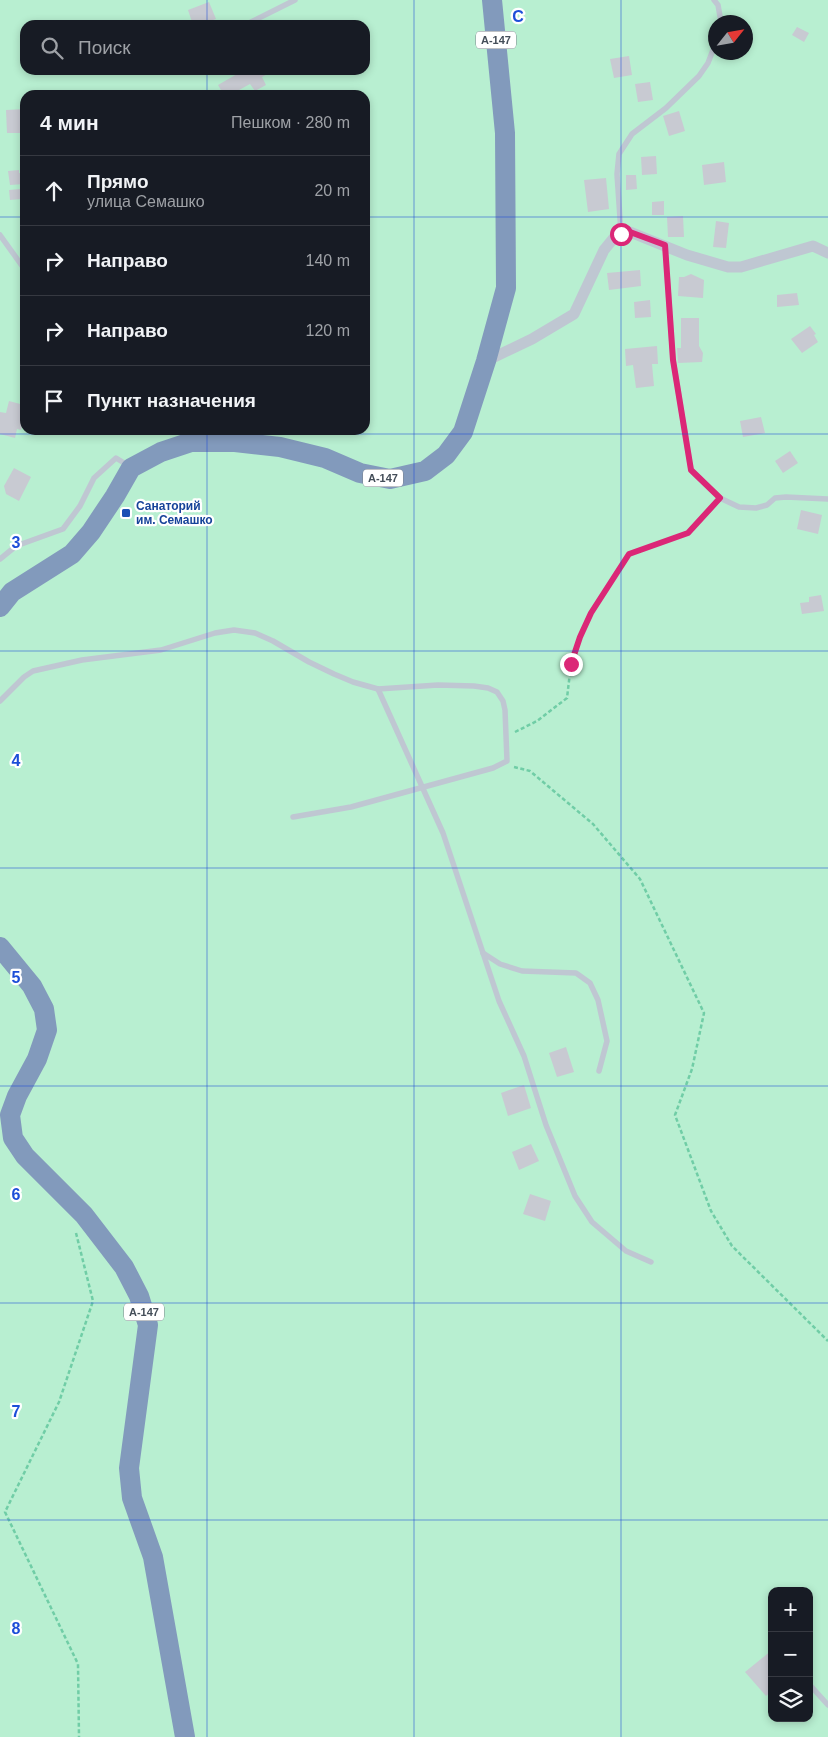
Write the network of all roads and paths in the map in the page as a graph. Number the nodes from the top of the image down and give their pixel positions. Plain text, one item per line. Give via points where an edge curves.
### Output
1 (295, 0) edge
2 (492, 0) edge
3 (714, 0) edge
4 (720, 15) edge
5 (255, 20) edge
6 (709, 60) edge
7 (621, 234) junction
8 (0, 235) edge
9 (665, 245) junction
10 (828, 253) edge
11 (20, 263) edge
12 (486, 361) junction
13 (131, 468) junction
14 (720, 498) junction
15 (828, 499) edge
16 (0, 558) edge
17 (0, 607) edge
18 (378, 689) junction
19 (0, 701) edge
20 (506, 737) junction
21 (507, 760) junction
22 (422, 786) junction
23 (293, 817) dead end
24 (0, 947) edge
25 (483, 953) junction
26 (599, 1071) dead end
27 (75, 1226) dead end
28 (651, 1262) dead end
29 (828, 1341) edge
30 (813, 1688) edge
31 (828, 1705) edge
32 (79, 1737) edge
33 (185, 1737) edge

1 - 5 lane
2 - 12 highway, А-147 via 505,133 506,288
3 - 4 lane
6 - 7 lane via 699,76 666,108 632,134 618,154
7 - 9 street via 630,232
7 - 12 street via 604,250 574,314
8 - 11 lane
9 - 10 street via 728,267 741,268 813,246
9 - 14 lane via 673,360 691,470
12 - 13 highway, А-147 via 462,432 446,455 425,471 390,479 280,447 226,442 191,442 161,452
13 - 16 lane via 116,458 94,478 80,506 63,529 16,546
13 - 17 highway via 91,532 72,554 12,592
14 - 15 lane via 739,507 756,508 775,498
14 - 20 path via 688,533 629,554 591,613 580,637 571,664 567,698 537,721
18 - 19 lane via 334,674 255,632 234,630 214,632 161,650 82,660 33,671
18 - 20 lane via 438,685 488,688 497,692 503,701
18 - 22 lane
20 - 21 lane
21 - 22 lane via 494,768
21 - 29 path via 516,768 530,771 592,824 640,879 704,1013 692,1069 675,1115 710,1211 732,1246
22 - 23 lane via 351,807
22 - 25 lane via 443,834
24 - 33 highway, А-147 via 32,986 44,1009 47,1030 10,1115 13,1138 25,1156 84,1215 124,1267 139,1296 148,1325 129,1468 132,1498 153,1557
25 - 26 lane via 500,964 522,971 576,973 590,983 598,1000 607,1041
25 - 28 lane via 575,1196 592,1222 626,1251
27 - 32 path via 93,1301 60,1402 5,1512 78,1664
30 - 31 lane

